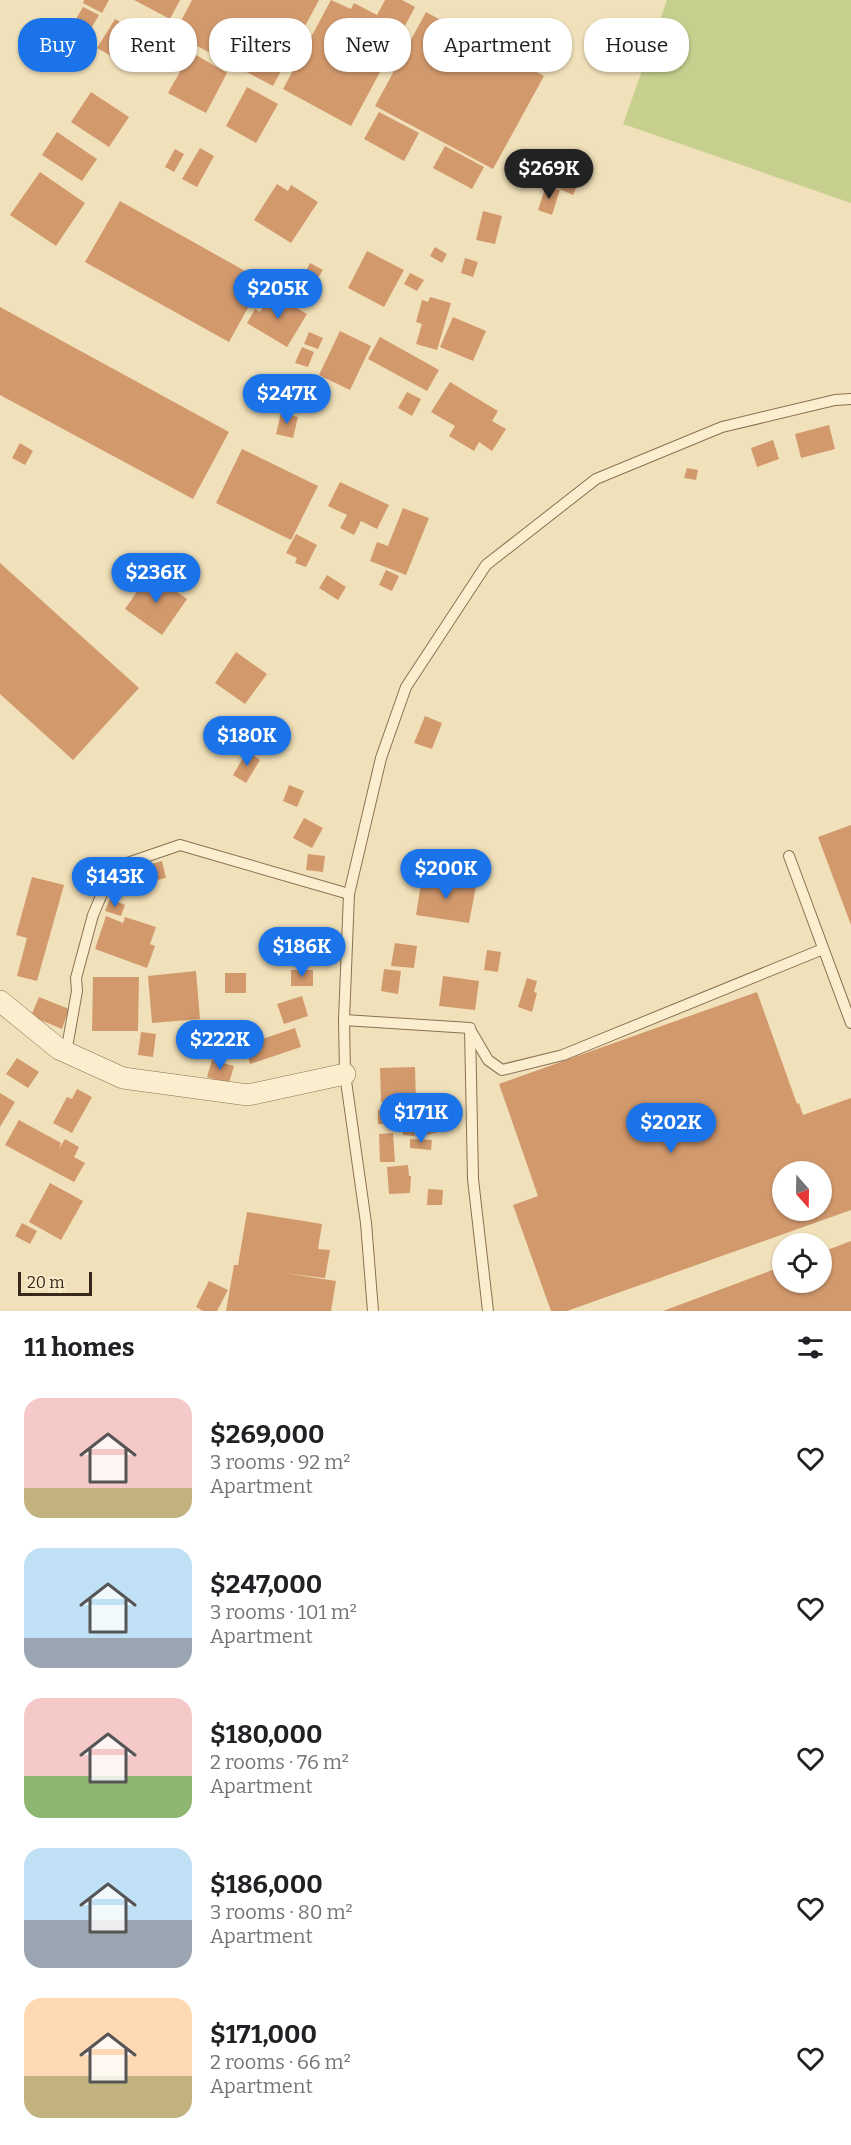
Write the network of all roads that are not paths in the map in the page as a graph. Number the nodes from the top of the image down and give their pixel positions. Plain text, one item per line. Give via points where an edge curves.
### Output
1 (851, 399) edge
2 (789, 856) dead end
3 (349, 894) junction
4 (823, 949) junction
5 (0, 1001) edge
6 (344, 1020) junction
7 (851, 1023) edge
8 (470, 1028) junction
9 (66, 1053) junction
10 (345, 1074) junction
11 (373, 1311) edge
12 (488, 1311) edge

1 - 3 lane via 835,399 722,427 596,479 486,565 406,687 381,758
2 - 4 lane
3 - 6 lane
3 - 9 lane via 180,845 113,868 93,915 76,978
4 - 7 lane
4 - 8 lane via 563,1055 502,1070 488,1060
5 - 9 street
6 - 8 lane
6 - 10 lane
8 - 12 lane via 473,1179
9 - 10 street via 123,1078 248,1095
10 - 11 lane via 366,1222

